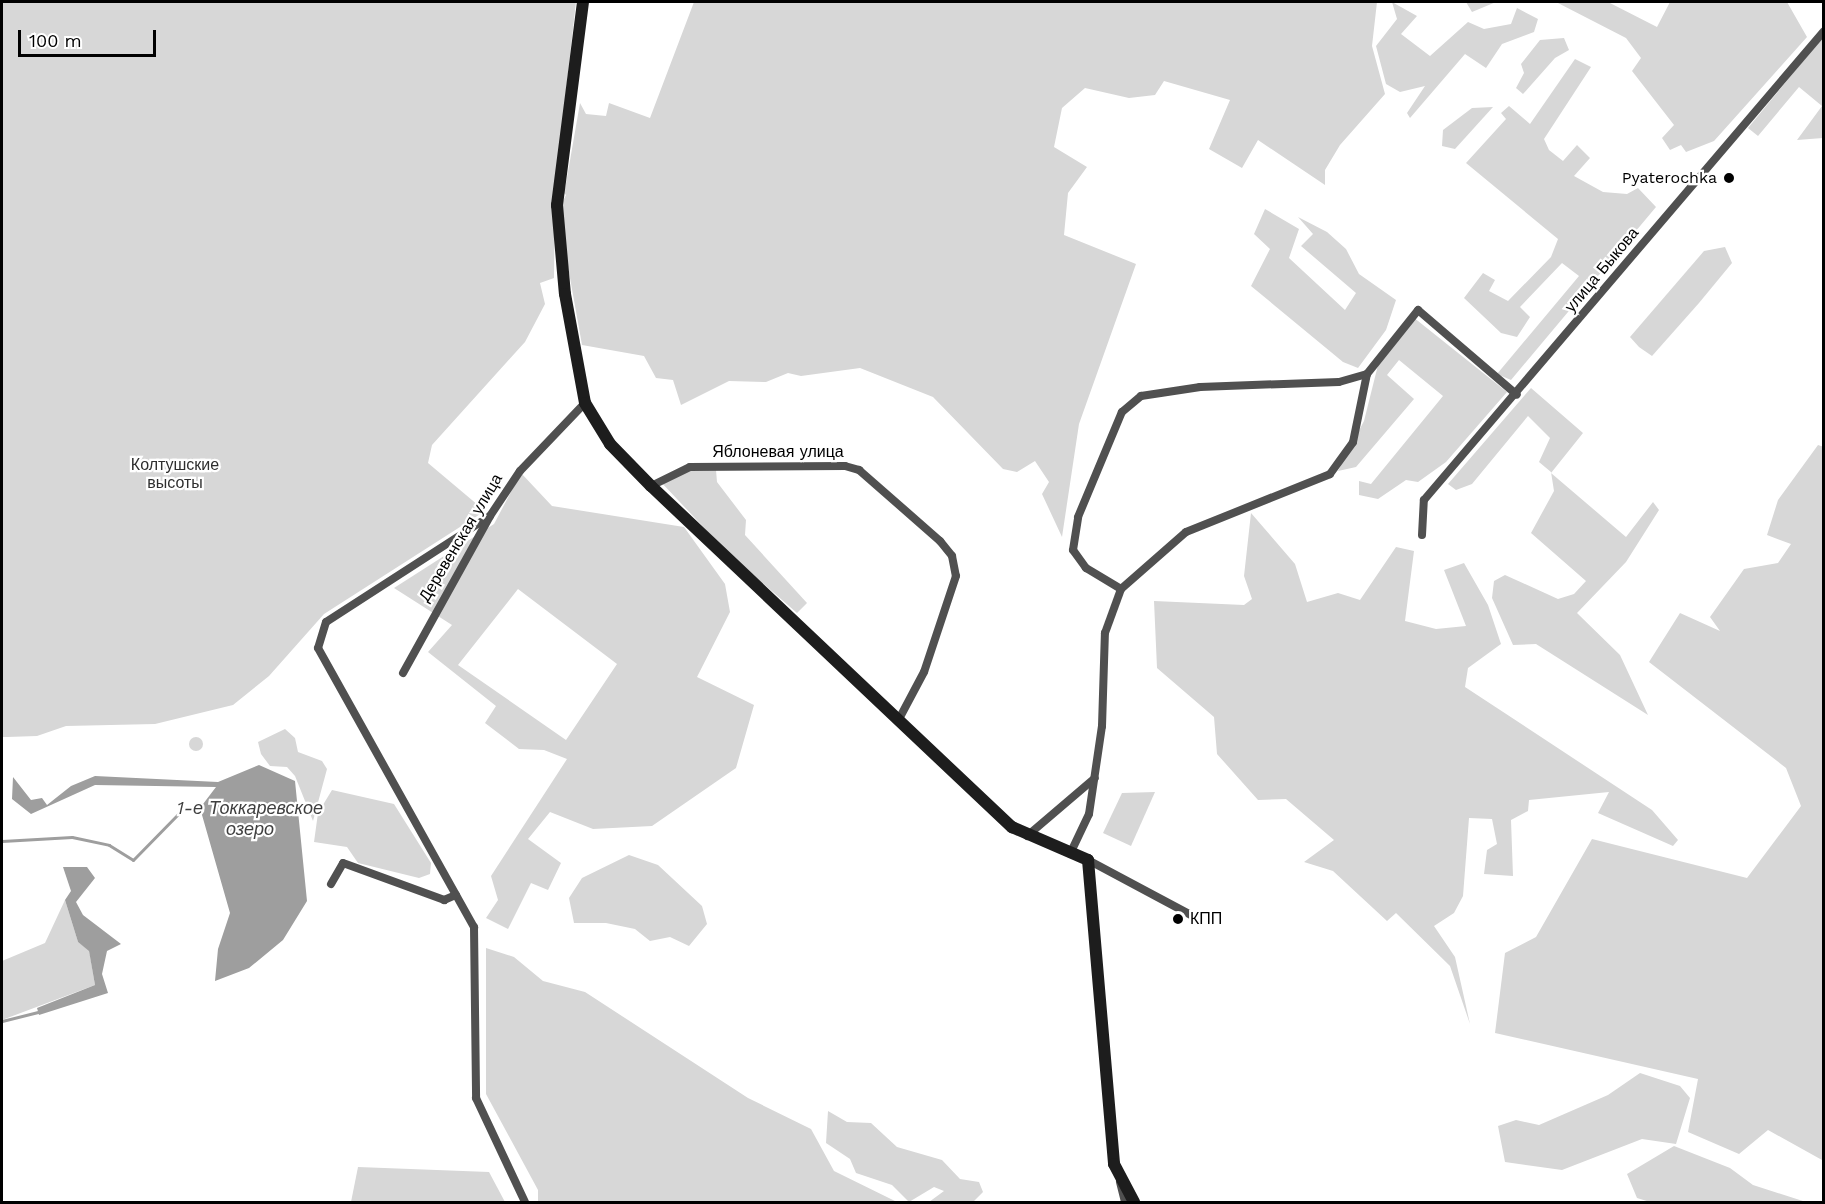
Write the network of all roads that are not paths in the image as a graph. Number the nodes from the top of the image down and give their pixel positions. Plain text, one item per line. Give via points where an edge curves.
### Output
1 (583, 2) edge
2 (1824, 31) edge
3 (1367, 374) junction
4 (1517, 395) junction
5 (585, 403) junction
6 (651, 486) junction
7 (490, 516) junction
8 (1422, 535) dead end
9 (1121, 589) junction
10 (403, 673) dead end
11 (899, 718) junction
12 (1095, 778) junction
13 (1026, 836) junction
14 (1070, 854) junction
15 (1088, 860) junction
16 (331, 884) dead end
17 (456, 894) junction
18 (1191, 915) dead end
19 (1119, 1178) junction
20 (525, 1203) edge
21 (1125, 1203) edge
22 (1134, 1203) edge

1 - 5 street via 557,205 565,294
2 - 4 street, улица Быкова
3 - 4 street via 1418,310
3 - 9 street via 1353,442 1330,474 1186,532
3 - 9 street via 1339,382 1200,387 1141,396 1122,412 1078,517 1073,550 1086,568
4 - 8 street, улица Быкова via 1424,500
5 - 6 street via 610,444
5 - 7 street, Деревенская улица via 520,471
6 - 11 street
6 - 11 street, Яблоневая улица via 690,467 845,466 859,470 940,541 952,556 956,576 924,672
7 - 10 street, Деревенская улица
7 - 17 street via 326,622 318,648 342,698
9 - 12 street via 1105,633
11 - 13 street
12 - 13 street
12 - 14 street via 1089,814
13 - 14 street
14 - 15 street
15 - 18 street
15 - 19 street
16 - 17 street via 343,863 444,900
17 - 20 street via 476,941 477,1098
19 - 21 street
19 - 22 street

